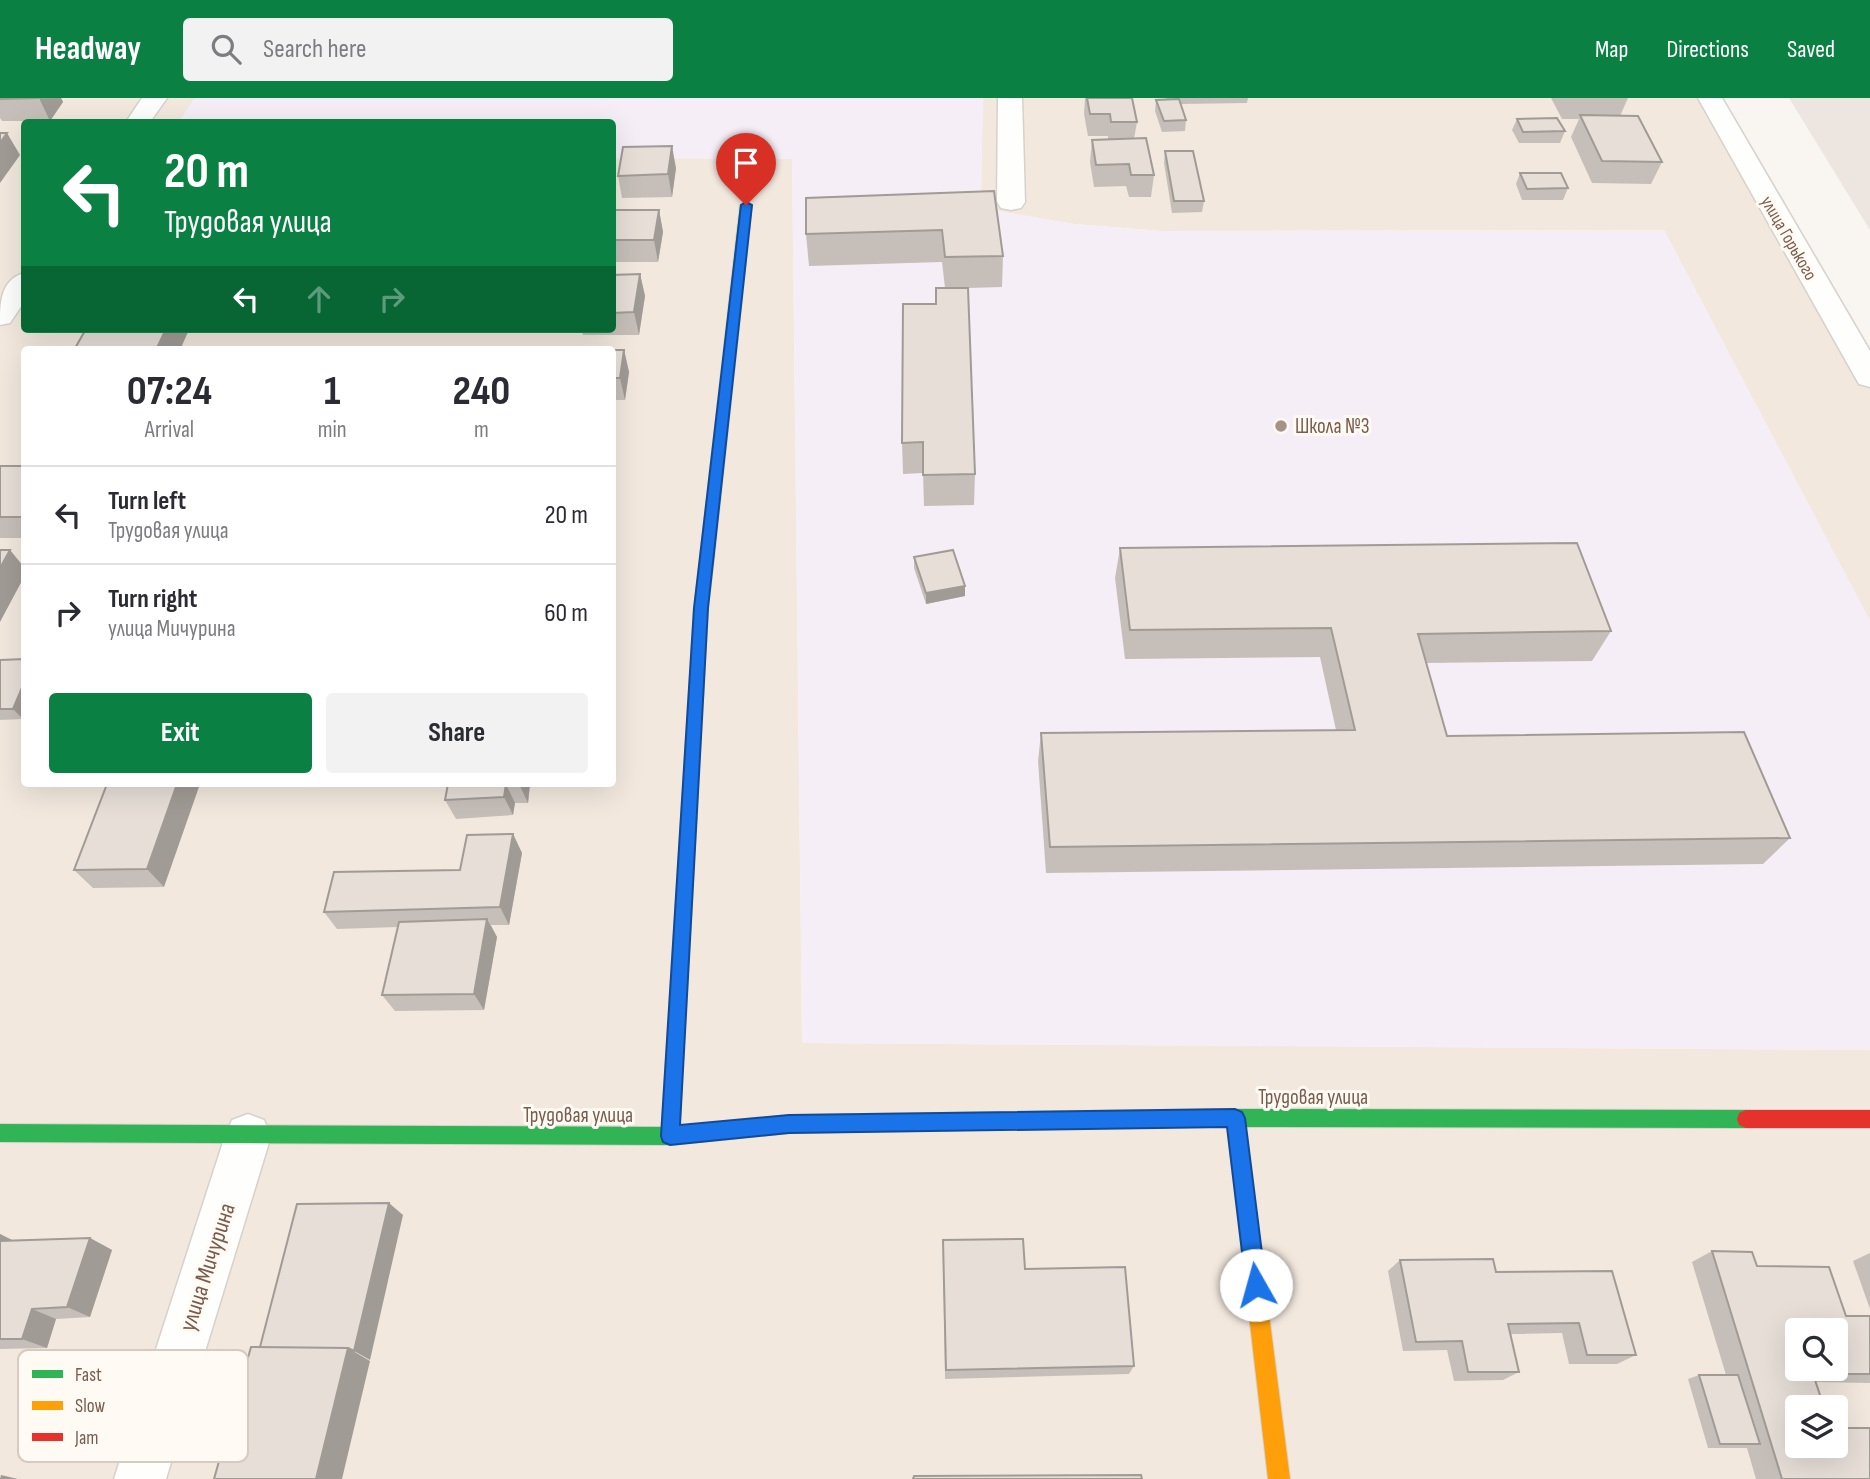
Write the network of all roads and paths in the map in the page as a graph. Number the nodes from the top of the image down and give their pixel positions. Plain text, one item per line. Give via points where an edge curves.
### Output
1 (155, 98) edge
2 (1010, 98) edge
3 (1710, 98) edge
4 (140, 119) edge
5 (1010, 202) dead end
6 (746, 205) dead end
7 (21, 286) edge
8 (0, 316) edge
9 (1870, 377) edge
10 (1235, 1118) junction
11 (1870, 1119) edge
12 (0, 1132) edge
13 (248, 1136) junction
14 (670, 1136) junction
15 (181, 1350) edge
16 (145, 1462) edge
17 (140, 1479) edge
18 (1279, 1479) edge

1 - 4 street
2 - 5 street
3 - 9 street, улица Горького
6 - 14 street via 701,608
7 - 8 street
10 - 11 street, Трудовая улица
10 - 14 street, Трудовая улица via 789,1124
10 - 18 street
12 - 13 street, Трудовая улица
13 - 14 street, Трудовая улица
13 - 15 street, улица Мичурина
16 - 17 street, улица Мичурина

